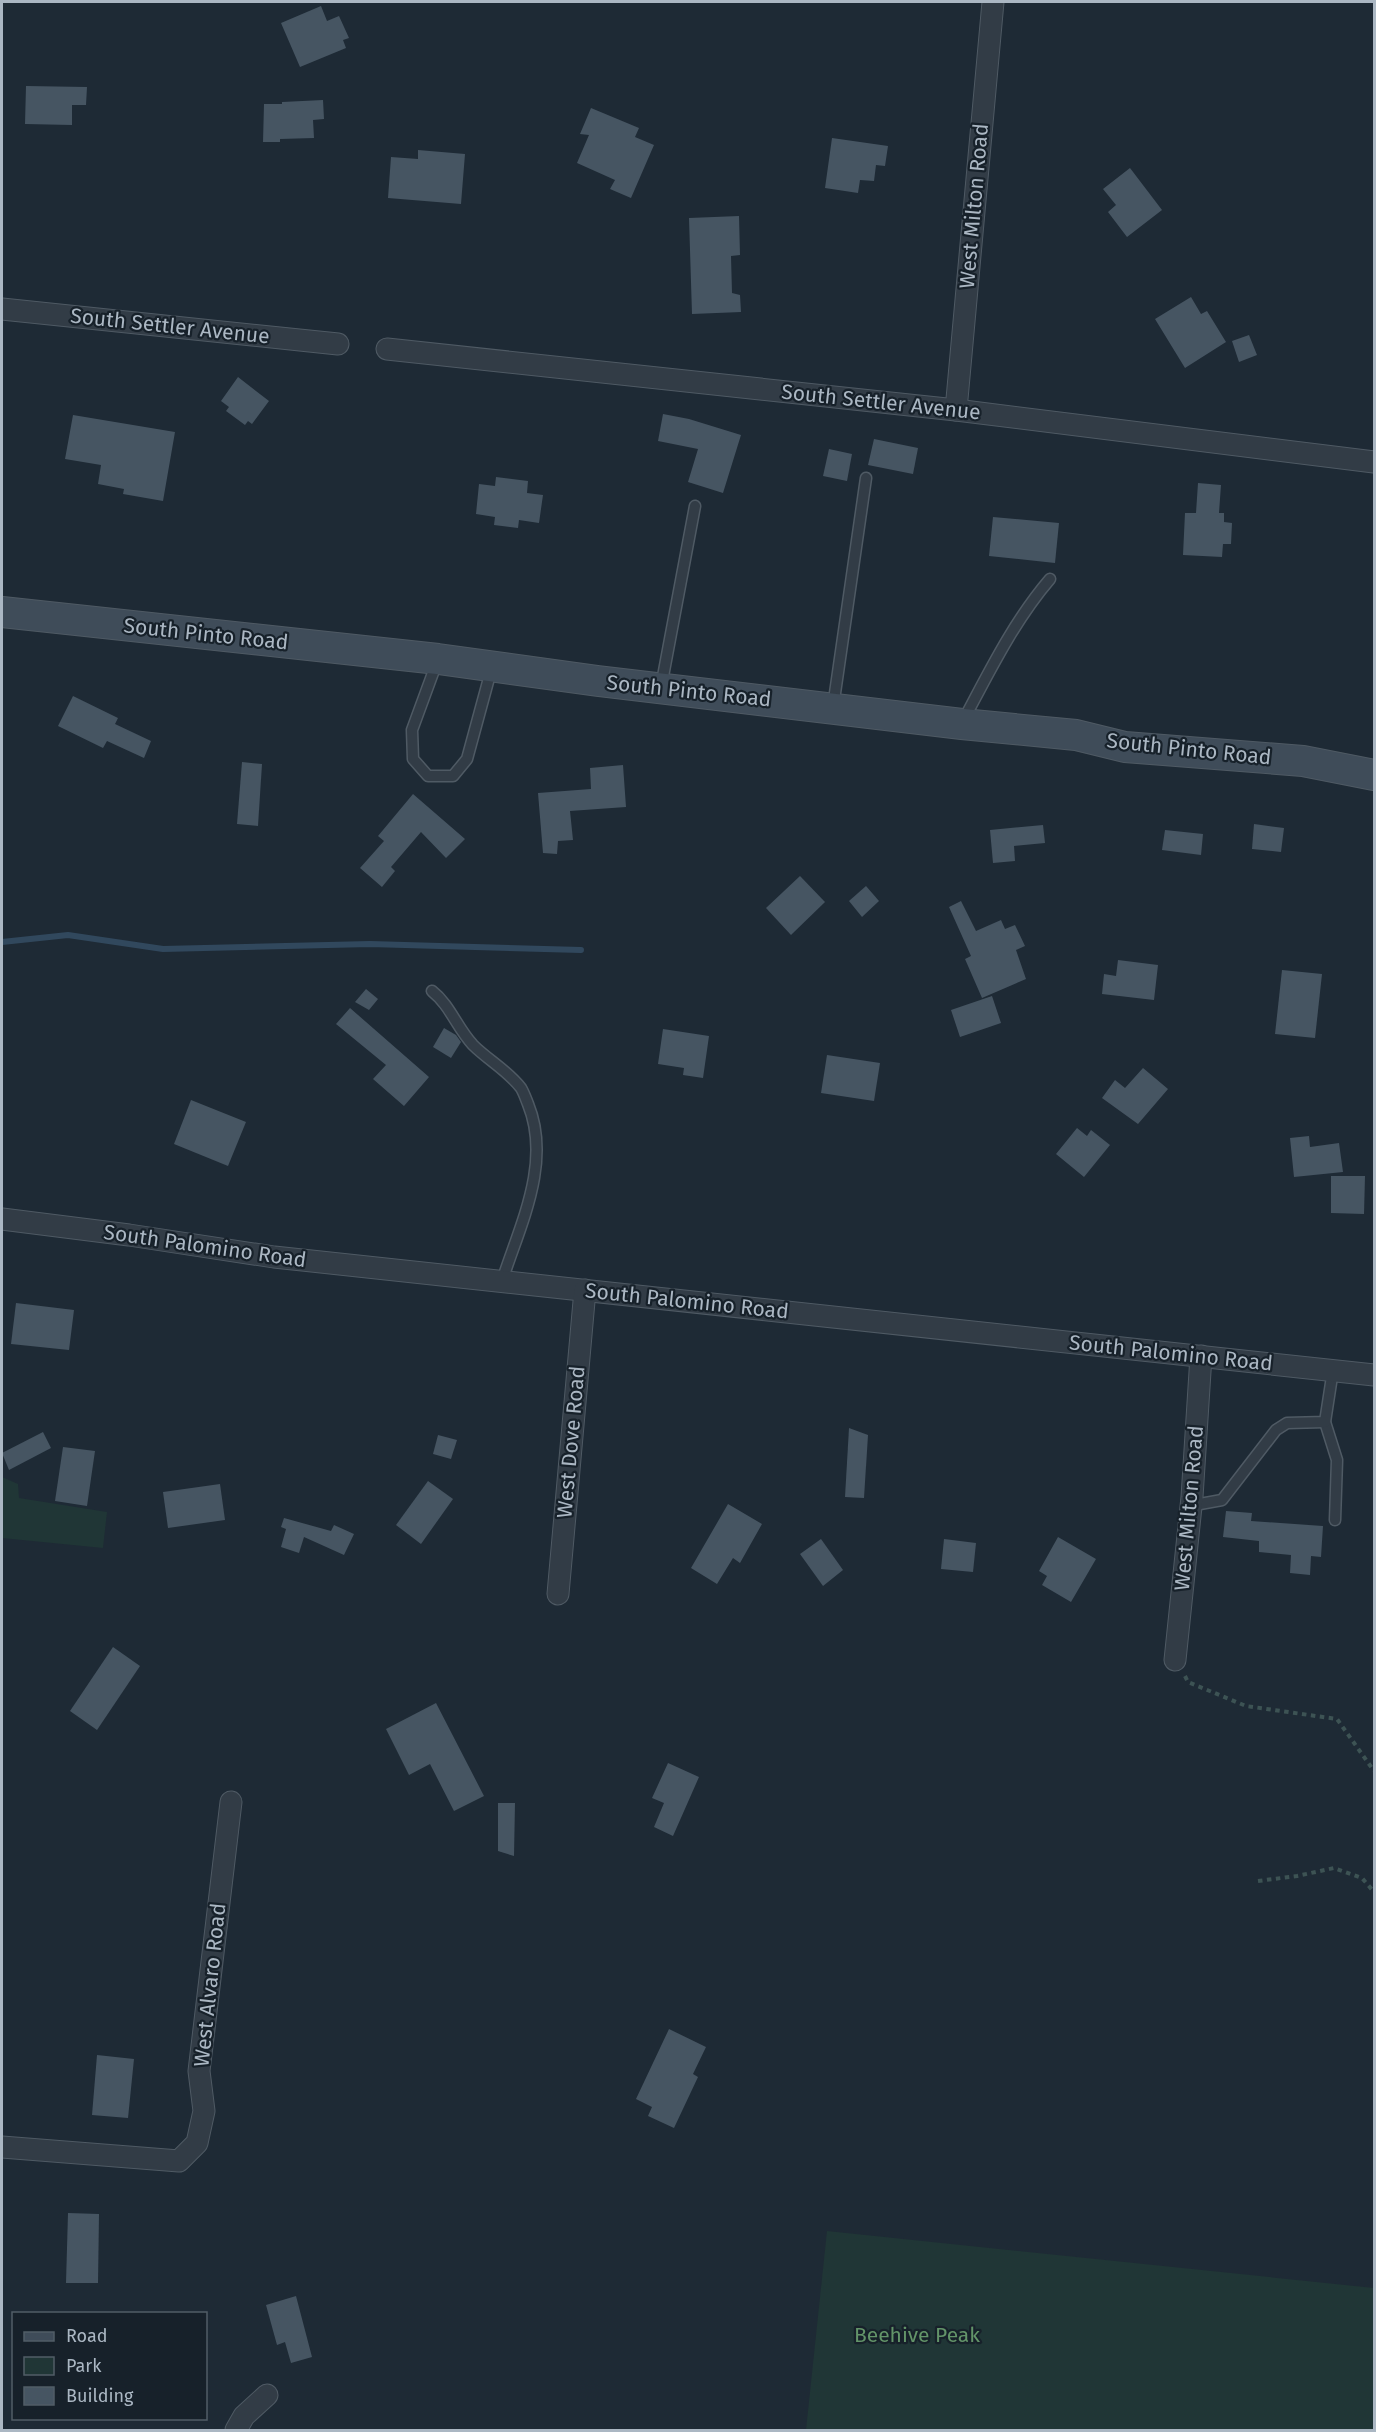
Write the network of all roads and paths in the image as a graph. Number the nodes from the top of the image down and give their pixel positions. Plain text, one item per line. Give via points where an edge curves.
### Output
1 (993, 2) edge
2 (2, 309) edge
3 (338, 344) dead end
4 (387, 349) dead end
5 (956, 410) junction
6 (1374, 462) edge
7 (866, 478) dead end
8 (695, 506) dead end
9 (1050, 579) dead end
10 (2, 612) edge
11 (438, 659) junction
12 (492, 667) junction
13 (661, 687) junction
14 (833, 708) junction
15 (962, 724) junction
16 (1374, 775) edge
17 (432, 991) dead end
18 (2, 1219) edge
19 (502, 1281) junction
20 (585, 1290) junction
21 (1201, 1356) junction
22 (1333, 1370) junction
23 (1374, 1375) edge
24 (1325, 1422) junction
25 (1192, 1497) junction
26 (1335, 1520) dead end
27 (558, 1594) dead end
28 (1175, 1660) joint
29 (1374, 1771) edge
30 (231, 1802) dead end
31 (1258, 1881) dead end
32 (1374, 1892) edge
33 (2, 2147) edge
34 (267, 2395) dead end
35 (237, 2430) edge

1 - 5 street, West Milton Road
2 - 3 street, South Settler Avenue
4 - 5 street, South Settler Avenue
5 - 6 street, South Settler Avenue
7 - 14 lane
8 - 13 lane
9 - 15 lane via 1031,600
10 - 11 street, South Pinto Road
11 - 12 street, South Pinto Road
11 - 12 lane via 412,730 413,759 428,776 453,776 467,759
12 - 13 street, South Pinto Road
13 - 14 street, South Pinto Road
14 - 15 street, South Pinto Road
15 - 16 street, South Pinto Road via 1076,735 1125,747 1303,761
17 - 19 lane via 442,999 473,1045 522,1090 537,1131 534,1182
18 - 19 street, South Palomino Road via 274,1257
19 - 20 street, South Palomino Road
20 - 21 street, South Palomino Road
20 - 27 street, West Dove Road
21 - 22 street, South Palomino Road
21 - 25 street, West Milton Road
22 - 23 street, South Palomino Road
22 - 24 lane
24 - 25 lane via 1287,1423 1276,1430 1222,1500 1200,1504
24 - 26 lane via 1337,1460
25 - 28 street, West Milton Road
28 - 29 path via 1188,1682 1246,1706 1337,1719
30 - 33 street, West Alvaro Road via 200,2071 204,2111 197,2143 179,2161
31 - 32 path via 1334,1868 1362,1878
34 - 35 street via 244,2416

